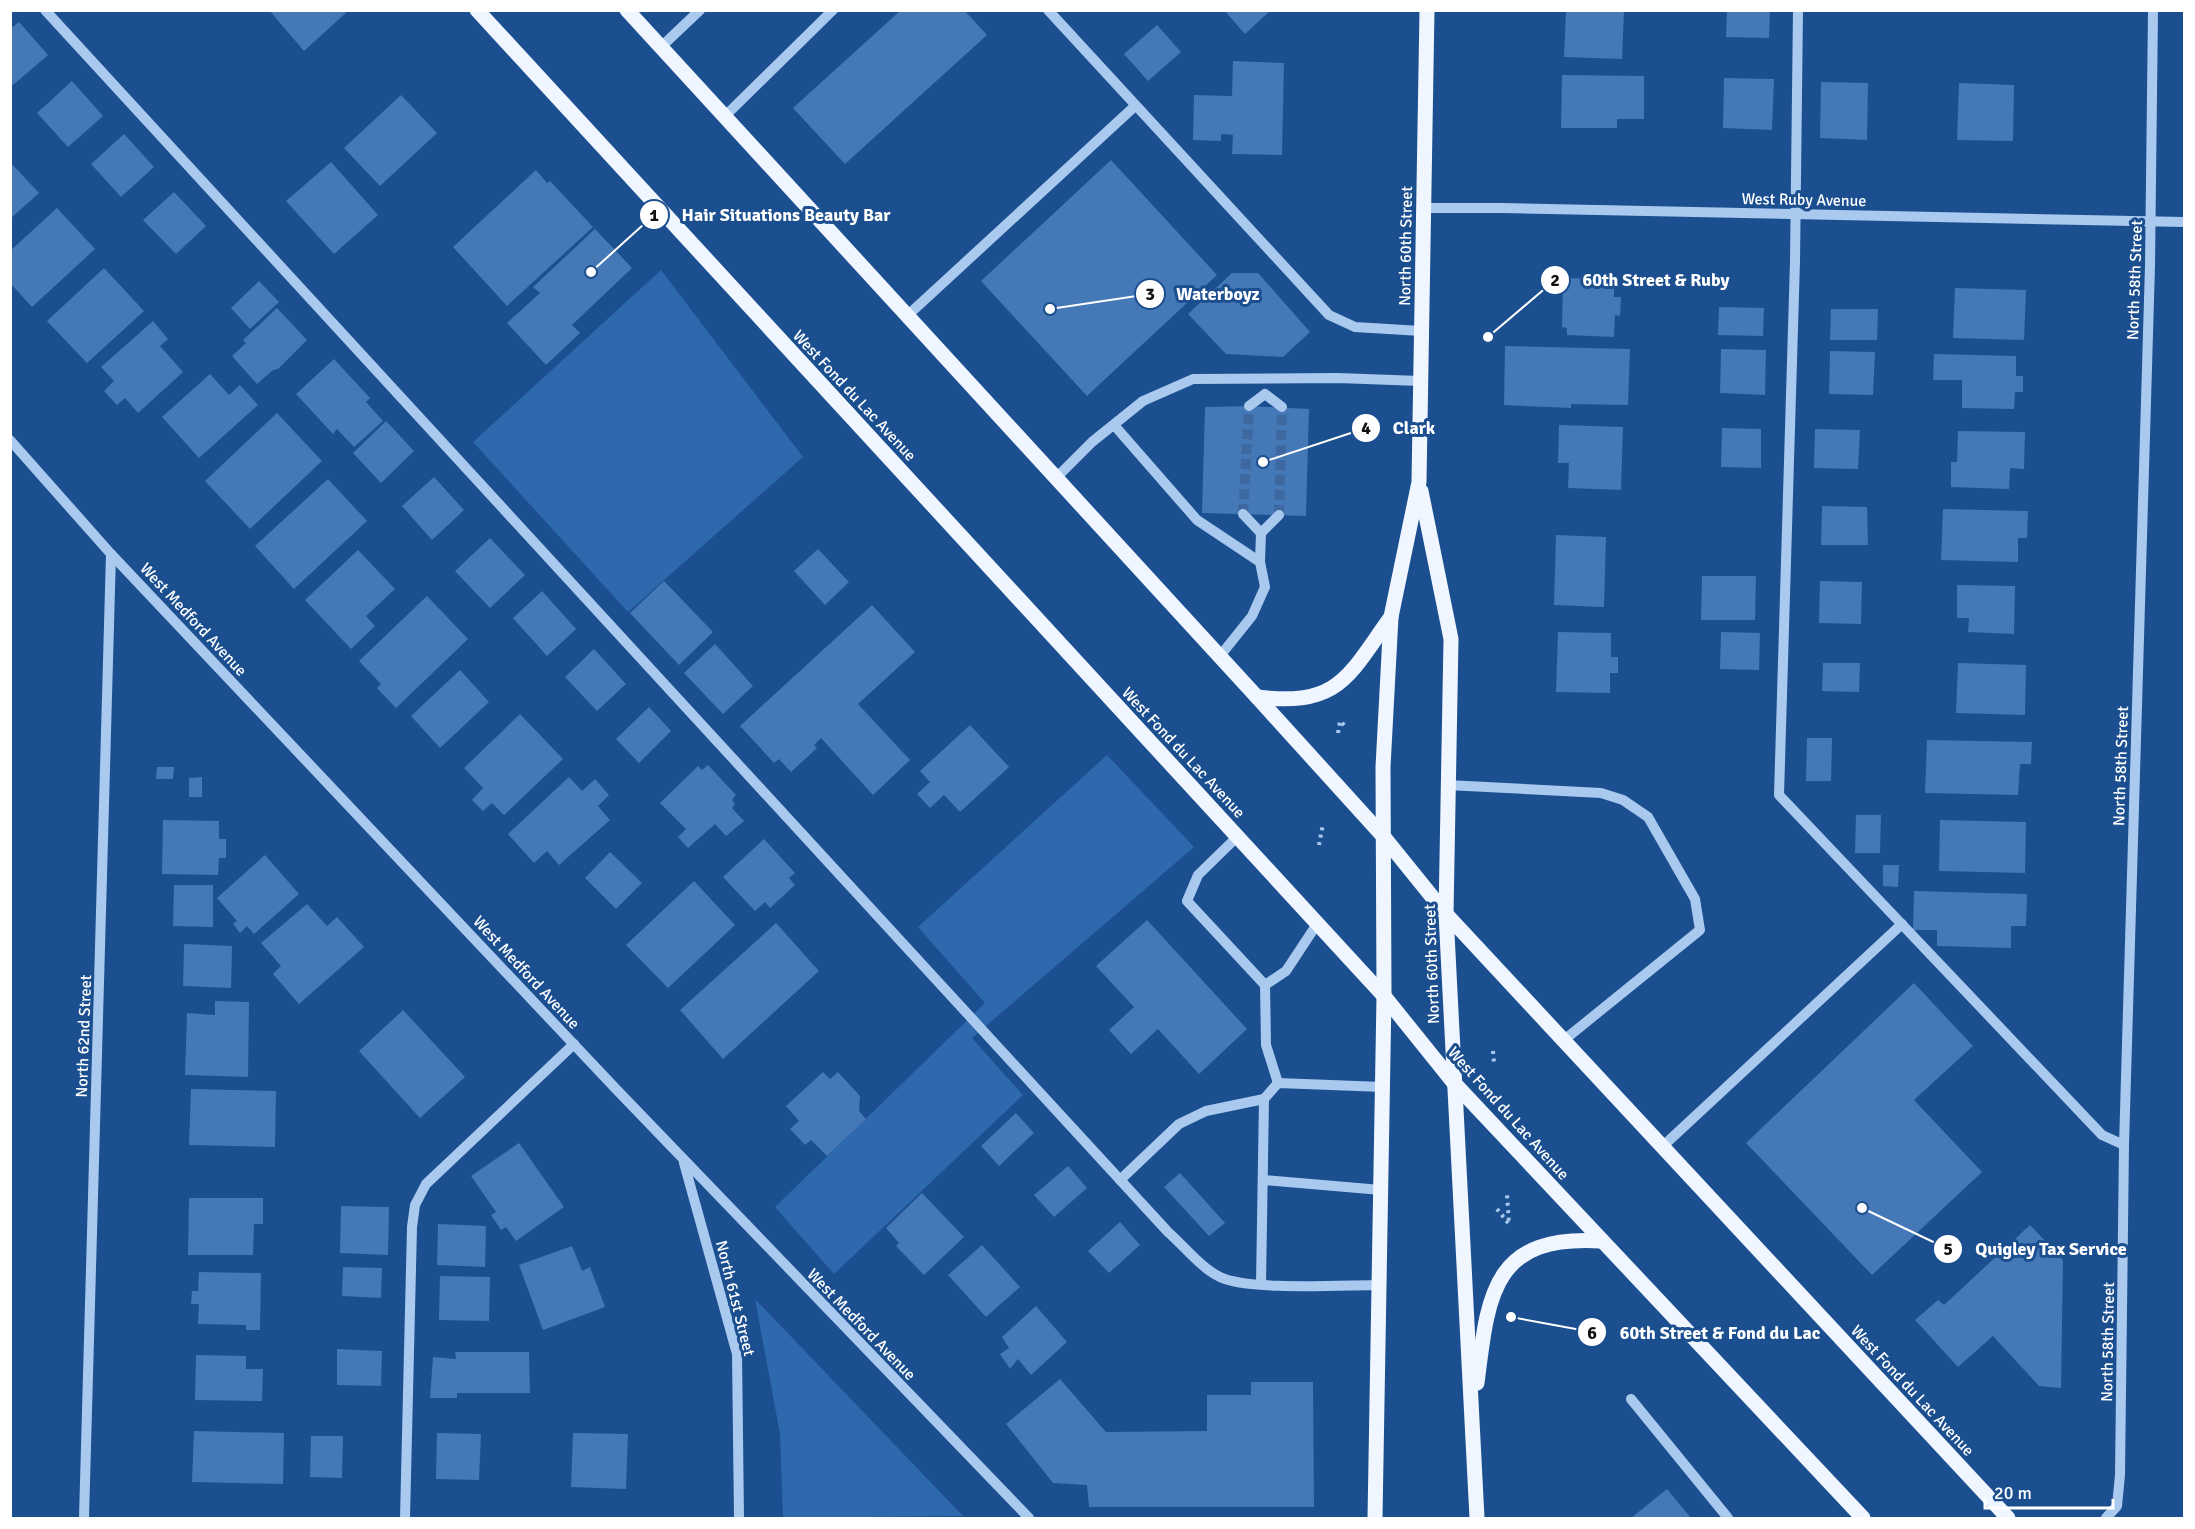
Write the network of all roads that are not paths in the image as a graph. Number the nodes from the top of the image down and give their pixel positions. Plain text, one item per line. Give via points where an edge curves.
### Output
1 (45, 10) edge
2 (477, 10) edge
3 (627, 10) edge
4 (700, 10) edge
5 (833, 10) edge
6 (1048, 10) edge
7 (1427, 10) edge
8 (1798, 10) edge
9 (2153, 10) edge
10 (661, 47) junction
11 (1135, 106) junction
12 (724, 117) junction
13 (1424, 208) junction
14 (1796, 214) junction
15 (2151, 222) junction
16 (2184, 222) edge
17 (907, 316) junction
18 (1421, 331) junction
19 (1264, 378) junction
20 (1420, 381) junction
21 (1265, 394) junction
22 (1248, 406) dead end
23 (1282, 407) dead end
24 (1114, 424) junction
25 (10, 440) edge
26 (1056, 477) junction
27 (1419, 482) junction
28 (1243, 514) dead end
29 (1279, 515) tunnel mouth
30 (1261, 533) junction
31 (111, 554) junction
32 (1260, 562) junction
33 (1391, 617) junction
34 (1220, 656) junction
35 (1257, 697) junction
36 (1447, 785) junction
37 (1383, 836) junction
38 (1237, 837) junction
39 (1446, 914) junction
40 (1317, 924) junction
41 (1902, 924) junction
42 (1264, 985) junction
43 (1384, 996) junction
44 (1564, 1040) junction
45 (574, 1044) junction
46 (1278, 1083) junction
47 (1454, 1083) junction
48 (1383, 1087) junction
49 (1264, 1099) junction
50 (2124, 1144) junction
51 (1662, 1147) junction
52 (683, 1160) junction
53 (1120, 1180) junction
54 (1263, 1180) junction
55 (1381, 1190) junction
56 (1602, 1241) junction
57 (1262, 1284) junction
58 (1380, 1285) junction
59 (1631, 1399) dead end
60 (1472, 1422) junction
61 (84, 1518) edge
62 (405, 1518) edge
63 (739, 1518) edge
64 (1029, 1518) edge
65 (1375, 1518) edge
66 (1477, 1518) edge
67 (1728, 1518) edge
68 (1863, 1518) edge
69 (2008, 1518) edge
70 (2106, 1518) edge

1 - 53 street
2 - 38 main road, West Fond du Lac Avenue
3 - 10 main road, West Fond du Lac Avenue
4 - 10 street
5 - 12 street
6 - 11 street
7 - 13 main road, North 60th Street
8 - 14 street
9 - 15 street, North 58th Street
10 - 12 main road, West Fond du Lac Avenue
11 - 17 street
11 - 18 street via 1329,315 1355,327
12 - 17 main road, West Fond du Lac Avenue
13 - 14 street, West Ruby Avenue
13 - 18 main road, North 60th Street
14 - 15 street, West Ruby Avenue
14 - 41 street via 1779,795
15 - 16 street, West Ruby Avenue
15 - 50 street, North 58th Street
17 - 26 main road, West Fond du Lac Avenue
18 - 20 main road, North 60th Street
19 - 20 street
19 - 21 street
19 - 24 street via 1193,379 1143,401
20 - 27 main road, North 60th Street
21 - 22 street
21 - 23 street
24 - 26 street
24 - 32 street via 1197,520
25 - 31 street, West Medford Avenue
26 - 34 main road, West Fond du Lac Avenue
27 - 33 main road, North 60th Street
27 - 36 main road, North 60th Street via 1452,639
28 - 30 street
29 - 30 street
30 - 32 street
31 - 45 street, West Medford Avenue
31 - 61 street, North 62nd Street
32 - 34 street via 1264,587 1252,616
33 - 35 main road via 1361,663 1322,693 1296,699
33 - 37 main road, North 60th Street
34 - 35 main road, West Fond du Lac Avenue
35 - 37 main road, West Fond du Lac Avenue
36 - 39 main road, North 60th Street
36 - 44 street via 1601,793 1623,800 1648,817 1695,899 1700,930
37 - 39 main road, West Fond du Lac Avenue
37 - 43 main road, North 60th Street
38 - 40 main road, West Fond du Lac Avenue
38 - 42 street via 1198,875 1187,901
39 - 44 main road, West Fond du Lac Avenue
39 - 47 main road, North 60th Street
40 - 42 street via 1286,971
40 - 43 main road, West Fond du Lac Avenue
41 - 50 street via 2102,1135
41 - 51 street
42 - 46 street via 1266,1045
43 - 47 main road, West Fond du Lac Avenue
43 - 48 main road, North 60th Street
44 - 51 main road, West Fond du Lac Avenue
45 - 52 street, West Medford Avenue
45 - 62 street via 426,1184 415,1205
46 - 48 street
46 - 49 street
47 - 56 main road, West Fond du Lac Avenue
47 - 60 main road, North 60th Street
48 - 55 main road, North 60th Street
49 - 53 street via 1206,1111 1179,1124
49 - 54 street
50 - 70 street, North 58th Street via 2121,1475 2117,1506
51 - 69 main road, West Fond du Lac Avenue
52 - 63 street, North 61st Street via 737,1354
52 - 64 street, West Medford Avenue
53 - 57 street via 1168,1232 1218,1276
54 - 55 street
54 - 57 street
55 - 58 main road, North 60th Street
56 - 60 main road via 1556,1243 1520,1258 1502,1275 1485,1317
56 - 68 main road, West Fond du Lac Avenue
57 - 58 street
58 - 65 main road, North 60th Street
59 - 67 street
60 - 66 main road, North 60th Street

